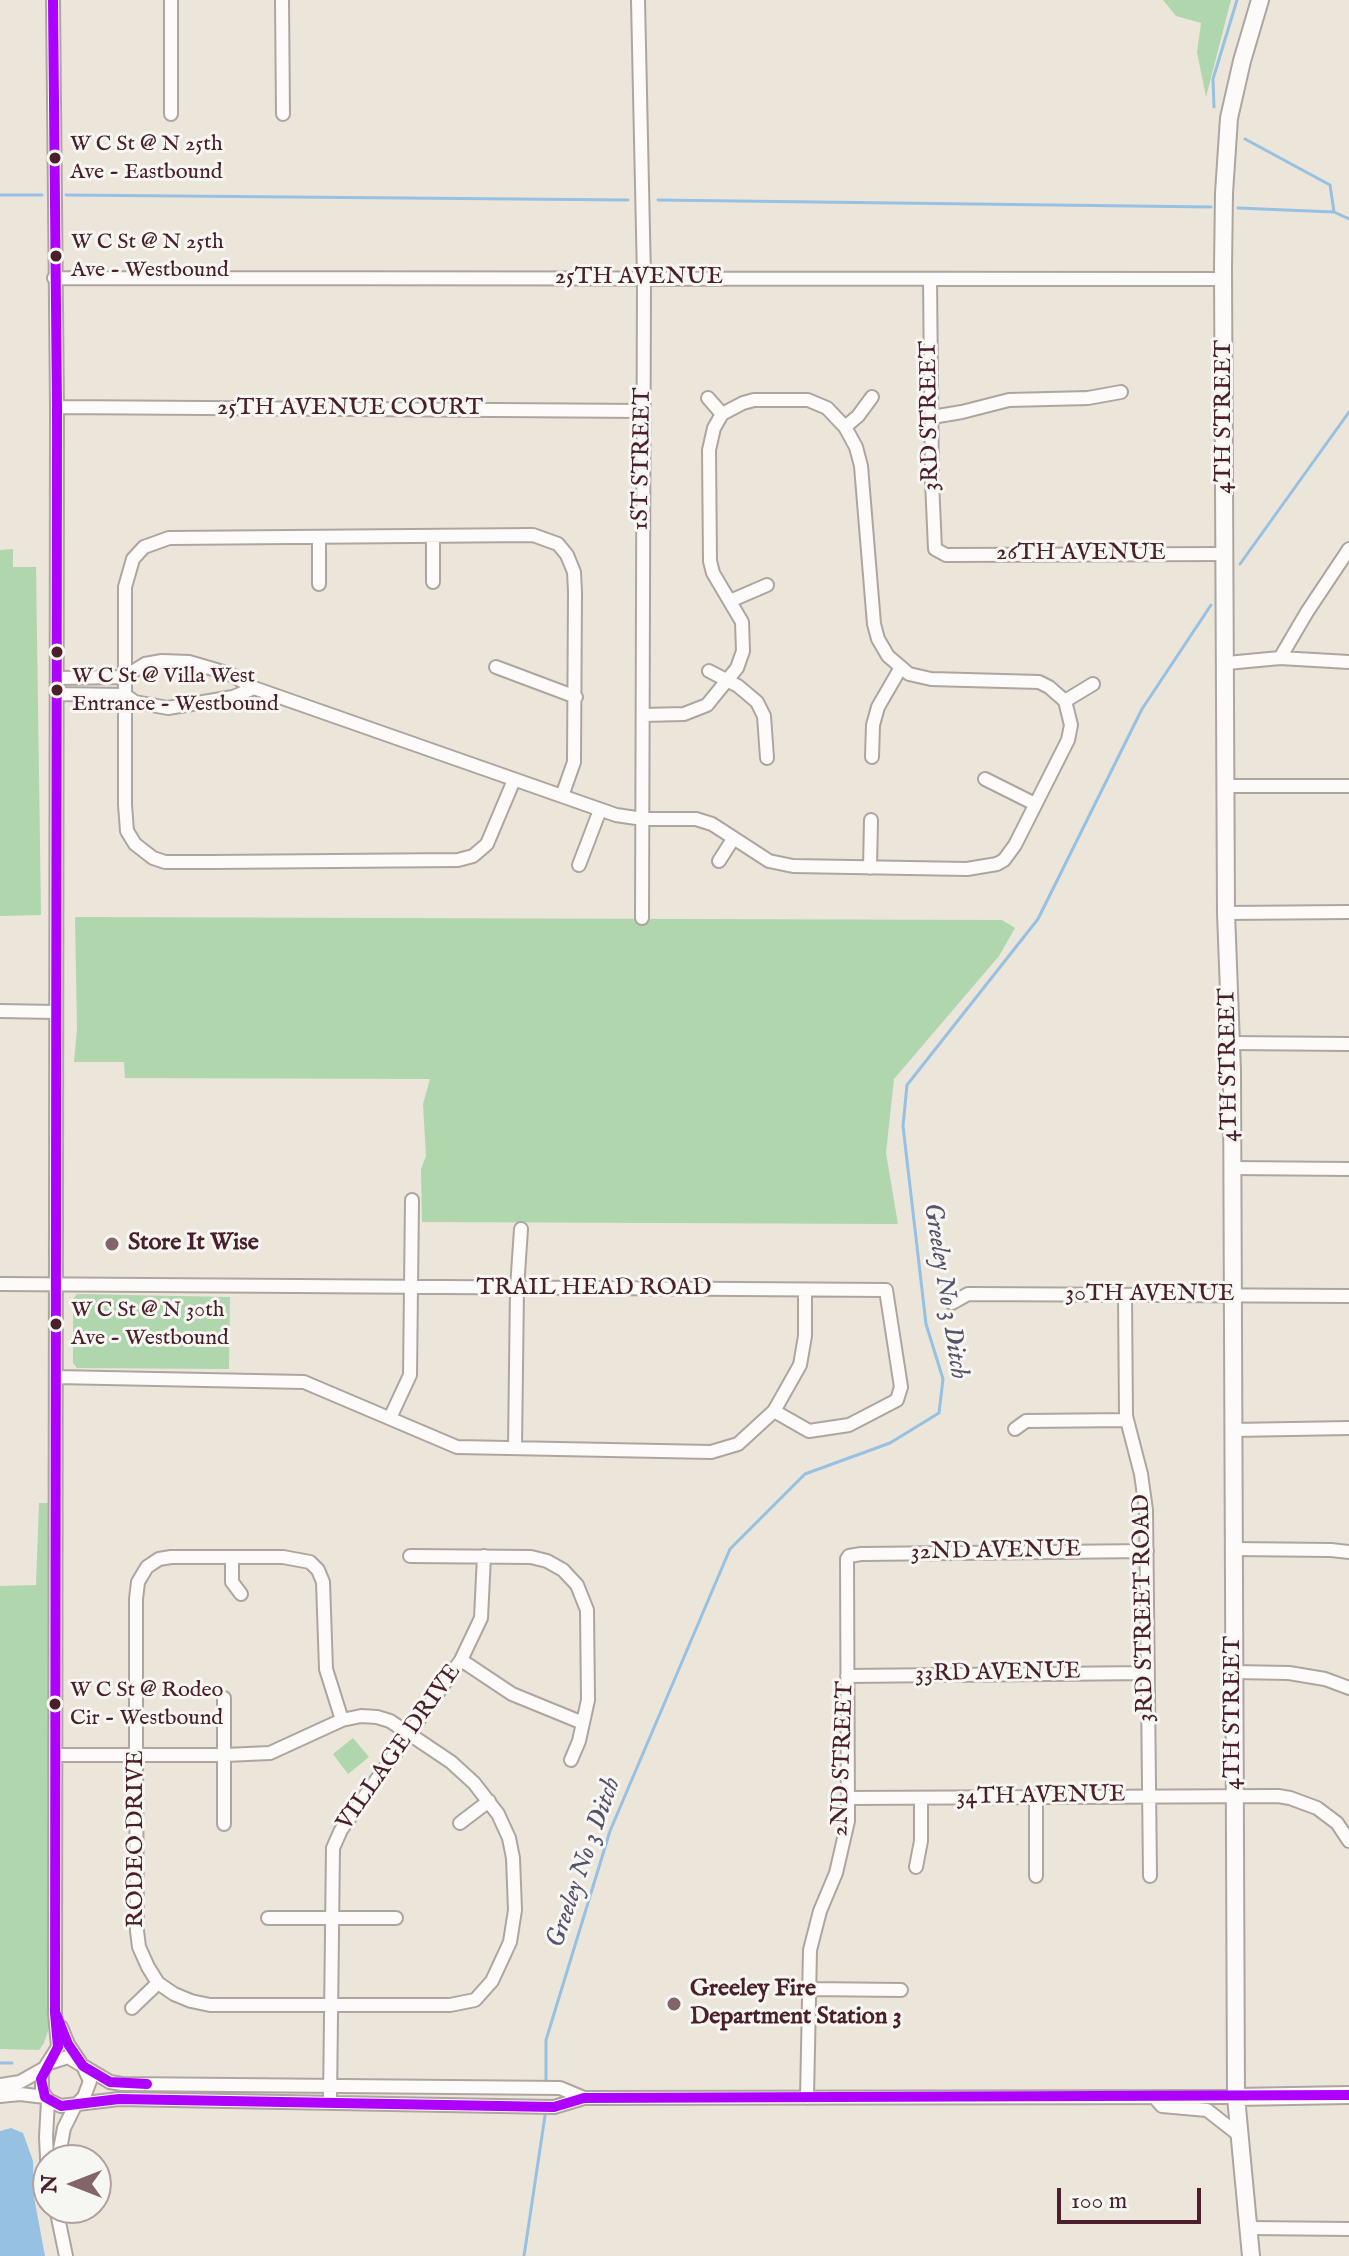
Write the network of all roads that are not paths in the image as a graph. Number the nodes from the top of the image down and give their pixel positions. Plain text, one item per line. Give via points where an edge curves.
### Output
1 (53, 0) edge
2 (171, 0) edge
3 (282, 0) edge
4 (638, 0) edge
5 (1260, 0) edge
6 (171, 114) dead end
7 (283, 114) dead end
8 (54, 278) junction
9 (644, 278) junction
10 (930, 279) junction
11 (1223, 279) junction
12 (1121, 392) dead end
13 (872, 397) dead end
14 (708, 398) dead end
15 (57, 407) junction
16 (644, 411) junction
17 (722, 414) junction
18 (932, 417) junction
19 (845, 427) junction
20 (433, 536) junction
21 (319, 537) junction
22 (1349, 549) edge
23 (939, 551) joint
24 (1225, 554) junction
25 (433, 582) dead end
26 (319, 584) dead end
27 (767, 585) dead end
28 (730, 601) junction
29 (1280, 658) junction
30 (1349, 662) edge
31 (1227, 663) junction
32 (496, 667) dead end
33 (900, 669) junction
34 (709, 671) dead end
35 (124, 677) junction
36 (57, 678) junction
37 (728, 681) junction
38 (1093, 684) dead end
39 (254, 688) junction
40 (57, 694) junction
41 (125, 695) junction
42 (576, 697) junction
43 (1065, 701) junction
44 (643, 715) junction
45 (872, 757) dead end
46 (767, 758) dead end
47 (985, 779) dead end
48 (514, 780) junction
49 (1227, 786) junction
50 (1349, 786) edge
51 (562, 796) junction
52 (1035, 804) junction
53 (600, 810) junction
54 (643, 819) junction
55 (871, 820) dead end
56 (733, 839) junction
57 (719, 861) dead end
58 (579, 865) dead end
59 (870, 868) junction
60 (1349, 912) edge
61 (1226, 913) junction
62 (642, 918) dead end
63 (0, 1011) edge
64 (56, 1012) junction
65 (1231, 1043) junction
66 (1349, 1044) edge
67 (1232, 1168) junction
68 (1349, 1169) edge
69 (412, 1200) dead end
70 (521, 1229) dead end
71 (0, 1284) edge
72 (56, 1285) junction
73 (413, 1287) junction
74 (517, 1288) junction
75 (805, 1290) junction
76 (1125, 1295) junction
77 (1232, 1295) junction
78 (1349, 1296) edge
79 (952, 1303) dead end
80 (56, 1377) junction
81 (774, 1411) junction
82 (390, 1418) junction
83 (1127, 1420) junction
84 (1349, 1428) edge
85 (1015, 1429) dead end
86 (1233, 1430) junction
87 (515, 1447) junction
88 (1233, 1549) junction
89 (1147, 1551) junction
90 (1349, 1552) edge
91 (410, 1556) dead end
92 (484, 1556) junction
93 (232, 1557) junction
94 (847, 1559) joint
95 (241, 1594) dead end
96 (461, 1660) junction
97 (1234, 1672) junction
98 (1148, 1673) junction
99 (847, 1676) junction
100 (1349, 1688) edge
101 (224, 1698) dead end
102 (342, 1720) junction
103 (583, 1723) junction
104 (410, 1734) junction
105 (56, 1755) junction
106 (136, 1755) junction
107 (225, 1755) junction
108 (571, 1760) dead end
109 (1149, 1796) junction
110 (1235, 1796) junction
111 (1036, 1797) junction
112 (848, 1798) junction
113 (921, 1798) junction
114 (489, 1801) junction
115 (460, 1823) dead end
116 (224, 1824) dead end
117 (1349, 1841) edge
118 (916, 1867) dead end
119 (1036, 1876) dead end
120 (1150, 1876) dead end
121 (332, 1917) junction
122 (268, 1918) dead end
123 (396, 1918) dead end
124 (158, 1983) junction
125 (809, 1989) junction
126 (901, 1990) dead end
127 (331, 2005) junction
128 (132, 2008) dead end
129 (55, 2013) junction
130 (82, 2064) junction
131 (47, 2065) junction
132 (0, 2085) edge
133 (331, 2087) junction
134 (1349, 2095) edge
135 (0, 2096) edge
136 (1154, 2097) junction
137 (1236, 2097) junction
138 (47, 2098) junction
139 (584, 2098) junction
140 (807, 2098) junction
141 (330, 2101) junction
142 (77, 2103) junction
143 (1239, 2136) junction
144 (46, 2144) edge
145 (61, 2144) edge
146 (59, 2224) edge
147 (1249, 2228) junction
148 (1349, 2229) edge
149 (66, 2256) edge
150 (1251, 2256) edge

1 - 8 street
2 - 6 street
3 - 7 street
4 - 9 street, 1ST STREET
5 - 11 main road, 4TH STREET via 1228,136
8 - 9 street, 25TH AVENUE
8 - 15 street
9 - 10 street, 25TH AVENUE
9 - 16 street, 1ST STREET
10 - 11 street, 25TH AVENUE
10 - 18 street, 3RD STREET
11 - 24 main road, 4TH STREET
12 - 18 street via 1009,400
13 - 19 street
14 - 17 street
15 - 16 street, 25TH AVENUE COURT
15 - 36 street
16 - 44 street, 1ST STREET
17 - 19 street via 754,400 808,400 827,408
17 - 28 street via 709,450 710,561
18 - 23 street, 3RD STREET via 933,533
19 - 33 street via 861,466 874,624 878,639
20 - 21 street
20 - 25 street
20 - 42 street via 533,535 558,544 574,572
21 - 26 street
21 - 35 street via 169,538 144,547 133,559 125,587
22 - 29 street
23 - 24 street, 26TH AVENUE
24 - 31 main road, 4TH STREET
27 - 28 street
28 - 37 street via 742,622 744,643
29 - 30 street
29 - 31 street
31 - 49 main road, 4TH STREET
32 - 42 street
33 - 43 street via 931,679 1029,680 1049,687
33 - 45 street via 875,715
34 - 37 street
35 - 36 street
35 - 39 street via 145,664 177,661 220,671
35 - 41 street
36 - 40 street
37 - 44 street via 700,709
37 - 46 street via 757,702 764,716
38 - 43 street
39 - 41 street via 183,707 150,706
39 - 48 street
40 - 41 street
40 - 64 street
41 - 48 street via 127,831 145,854 165,862 458,860 487,844
42 - 51 street via 574,762
43 - 52 street via 1070,734
44 - 54 street, 1ST STREET
47 - 52 street
48 - 51 street
49 - 50 street
49 - 61 main road, 4TH STREET
51 - 53 street
52 - 59 street via 1015,845 997,864 967,869
53 - 54 street
53 - 58 street
54 - 56 street via 696,819
54 - 62 street, 1ST STREET
55 - 59 street
56 - 57 street
56 - 59 street via 782,865
60 - 61 street
61 - 65 main road, 4TH STREET
63 - 64 street
64 - 72 street
65 - 66 street
65 - 67 main road, 4TH STREET
67 - 68 street
67 - 77 main road, 4TH STREET
69 - 73 street
70 - 74 street
71 - 72 street, TRAIL HEAD ROAD
72 - 73 street, TRAIL HEAD ROAD
72 - 80 street
73 - 74 street, TRAIL HEAD ROAD
73 - 82 street via 410,1375
74 - 75 street, TRAIL HEAD ROAD
74 - 87 street
75 - 81 street via 800,1365
75 - 81 street, TRAIL HEAD ROAD via 886,1290 900,1394 849,1425 809,1431
76 - 77 street, 30TH AVENUE
76 - 79 street, 30TH AVENUE via 968,1294
76 - 83 street, 3RD STREET ROAD
77 - 78 street, 30TH AVENUE
77 - 86 main road, 4TH STREET
80 - 82 street via 304,1382
80 - 105 street
81 - 87 street via 738,1444 711,1452
82 - 87 street via 457,1447
83 - 85 street via 1026,1421
83 - 89 street, 3RD STREET ROAD via 1141,1474
84 - 86 street
86 - 88 main road, 4TH STREET
88 - 90 street
88 - 97 main road, 4TH STREET
89 - 94 street, 32ND AVENUE via 861,1554
89 - 98 street, 3RD STREET ROAD
91 - 92 street
92 - 96 street, VILLAGE DRIVE via 481,1618
92 - 103 street via 547,1561 563,1570 582,1594 587,1610 588,1700
93 - 95 street via 232,1582
93 - 102 street, RODEO DRIVE via 299,1558 318,1570 325,1595 326,1669
93 - 106 street, RODEO DRIVE via 159,1559 140,1577
94 - 99 street, 2ND STREET
96 - 103 street via 512,1694
96 - 104 street, VILLAGE DRIVE
97 - 100 street via 1289,1673
97 - 110 main road, 4TH STREET
98 - 99 street, 33RD AVENUE
98 - 109 street, 3RD STREET ROAD
99 - 112 street, 2ND STREET
101 - 107 street
102 - 104 street via 377,1717
102 - 107 street via 282,1750
103 - 108 street
104 - 114 street via 451,1762
104 - 121 street, VILLAGE DRIVE via 333,1848
105 - 106 street
105 - 129 street
106 - 107 street
106 - 124 street, RODEO DRIVE via 138,1941
107 - 116 street
109 - 110 street, 34TH AVENUE
109 - 111 street, 34TH AVENUE
109 - 120 street, 3RD STREET ROAD
110 - 117 street, 34TH AVENUE via 1278,1796 1306,1803 1329,1816
110 - 137 main road, 4TH STREET
111 - 113 street, 34TH AVENUE
111 - 119 street
112 - 113 street, 34TH AVENUE
112 - 125 street, 2ND STREET via 836,1873 810,1950
113 - 118 street
114 - 115 street
114 - 127 street via 509,1838 515,1910 506,1954 492,1981 475,2000 461,2004
121 - 122 street
121 - 123 street
121 - 127 street, VILLAGE DRIVE
124 - 127 street via 210,2005
124 - 128 street
125 - 126 street
125 - 140 street, 2ND STREET
127 - 133 street, VILLAGE DRIVE
129 - 130 street
129 - 131 street via 58,2047
130 - 131 street via 61,2057
130 - 133 street via 122,2084
130 - 142 street via 90,2081
131 - 132 street via 20,2082
131 - 138 street via 41,2079
133 - 139 street via 554,2087
133 - 141 street, VILLAGE DRIVE
134 - 137 main road
135 - 138 street
136 - 137 street
136 - 140 street
136 - 143 street via 1162,2106 1207,2110
137 - 143 main road, 4TH STREET
138 - 142 street via 61,2106
138 - 144 street
139 - 140 street
139 - 141 street via 554,2107
141 - 142 street
142 - 145 street
143 - 147 main road, 4TH STREET
146 - 149 street
147 - 148 street
147 - 150 main road, 4TH STREET

